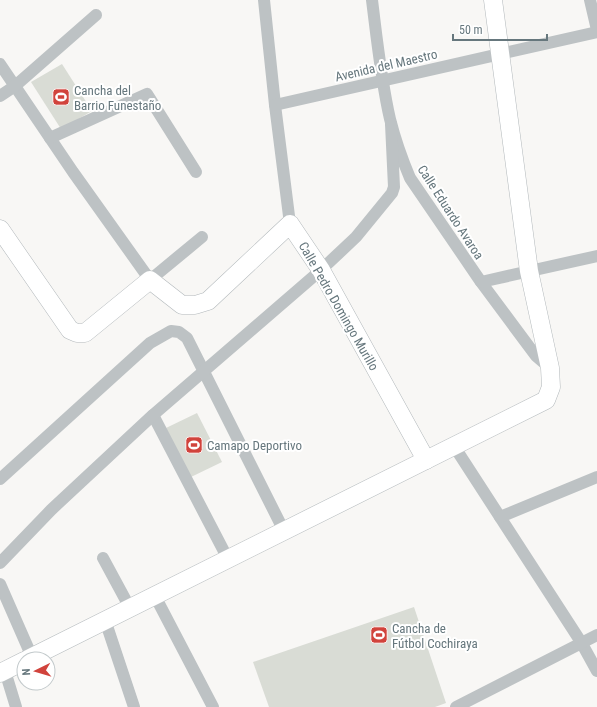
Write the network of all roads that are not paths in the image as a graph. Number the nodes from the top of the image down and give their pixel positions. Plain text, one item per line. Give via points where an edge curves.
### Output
1 (264, 0) edge
2 (372, 0) edge
3 (493, 0) edge
4 (590, 0) edge
5 (96, 15) dead end
6 (597, 31) edge
7 (500, 54) junction
8 (0, 64) edge
9 (382, 80) junction
10 (15, 86) junction
11 (0, 96) edge
12 (275, 105) junction
13 (391, 124) junction
14 (50, 138) junction
15 (196, 172) dead end
16 (290, 224) junction
17 (0, 229) edge
18 (202, 237) dead end
19 (597, 256) edge
20 (321, 270) junction
21 (529, 271) junction
22 (150, 280) junction
23 (481, 282) junction
24 (550, 368) junction
25 (204, 371) junction
26 (153, 415) junction
27 (454, 446) junction
28 (426, 460) junction
29 (597, 477) edge
30 (0, 479) edge
31 (500, 517) junction
32 (284, 531) junction
33 (103, 558) dead end
34 (228, 559) junction
35 (0, 563) edge
36 (0, 584) edge
37 (155, 596) junction
38 (130, 608) junction
39 (105, 620) junction
40 (597, 635) edge
41 (581, 642) junction
42 (25, 651) edge
43 (44, 651) edge
44 (16, 665) edge
45 (597, 671) edge
46 (2, 672) edge
47 (16, 707) edge
48 (134, 707) edge
49 (213, 707) edge
50 (456, 707) edge

1 - 12 street, Calle Pedro Domingo Murillo
2 - 9 street, Calle Eduardo Avaroa
3 - 7 street
4 - 6 street
5 - 10 street
6 - 7 street, Avenida del Maestro
7 - 9 street, Avenida del Maestro
7 - 21 street
8 - 10 street
9 - 12 street, Avenida del Maestro
9 - 13 street, Calle Eduardo Avaroa
10 - 11 street
10 - 14 street
12 - 16 street, Calle Pedro Domingo Murillo
13 - 20 street via 394,186 392,193 356,237
13 - 23 street, Calle Eduardo Avaroa via 410,178
14 - 15 street via 147,94
14 - 22 street
16 - 20 street, Calle Pedro Domingo Murillo
16 - 22 street via 208,301 182,305
17 - 22 street via 70,330 76,333 85,333
18 - 22 street
19 - 21 street
20 - 25 street
20 - 28 street, Calle Pedro Domingo Murillo
21 - 23 street
21 - 24 street
23 - 24 street, Calle Eduardo Avaroa via 536,356
24 - 27 street via 551,387 546,400
25 - 26 street
25 - 30 street via 187,338 179,332 171,331 150,343
25 - 32 street
26 - 34 street
26 - 35 street via 51,510
27 - 28 street
27 - 31 street
28 - 32 street
29 - 31 street
31 - 41 street
32 - 34 street
33 - 38 street
34 - 37 street
36 - 42 street
37 - 38 street
37 - 49 street
38 - 39 street
39 - 43 street
39 - 48 street
40 - 41 street
41 - 45 street
41 - 50 street
44 - 46 street
46 - 47 street

